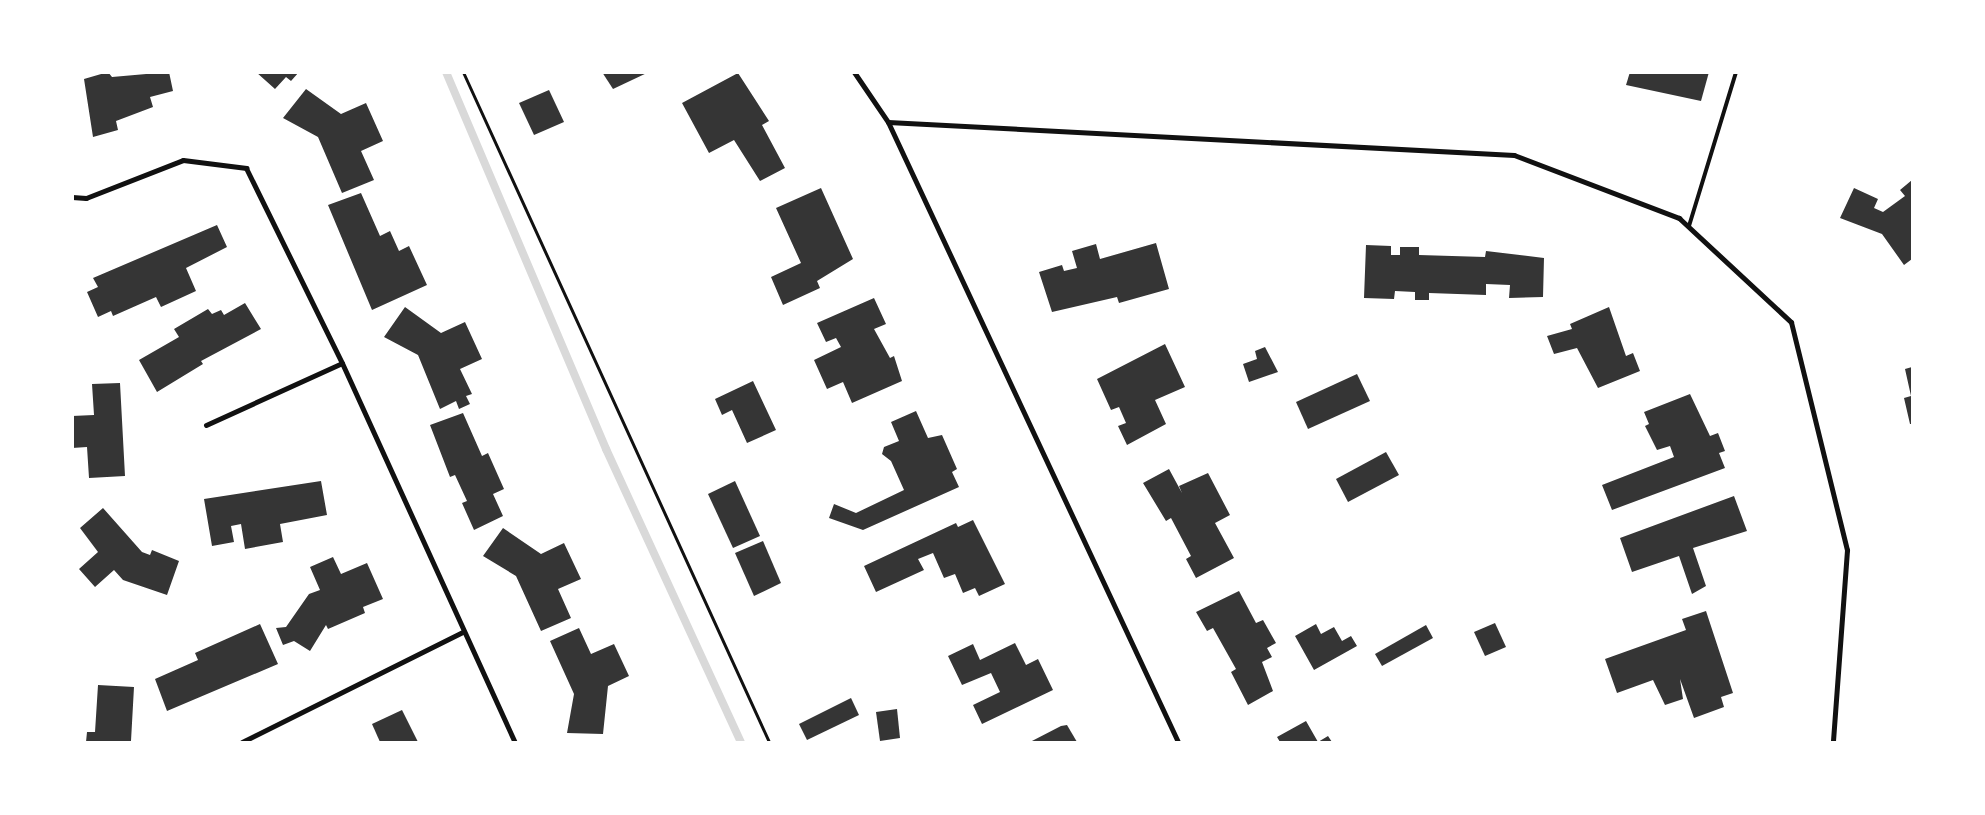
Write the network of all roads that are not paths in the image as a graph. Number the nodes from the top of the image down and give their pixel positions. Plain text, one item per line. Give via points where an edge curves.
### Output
1 (854, 72) edge
2 (1736, 72) edge
3 (888, 122) junction
4 (72, 197) edge
5 (1689, 226) junction
6 (342, 363) junction
7 (206, 425) dead end
8 (463, 632) junction
9 (242, 742) edge
10 (515, 742) edge
11 (1178, 742) edge
12 (1833, 742) edge

1 - 3 street
2 - 5 lane
3 - 5 street via 1514,155 1679,218
3 - 11 street
4 - 6 street via 86,198 183,160 246,168
5 - 12 street via 1792,322 1848,550
6 - 7 street
6 - 8 street
8 - 9 street
8 - 10 street

